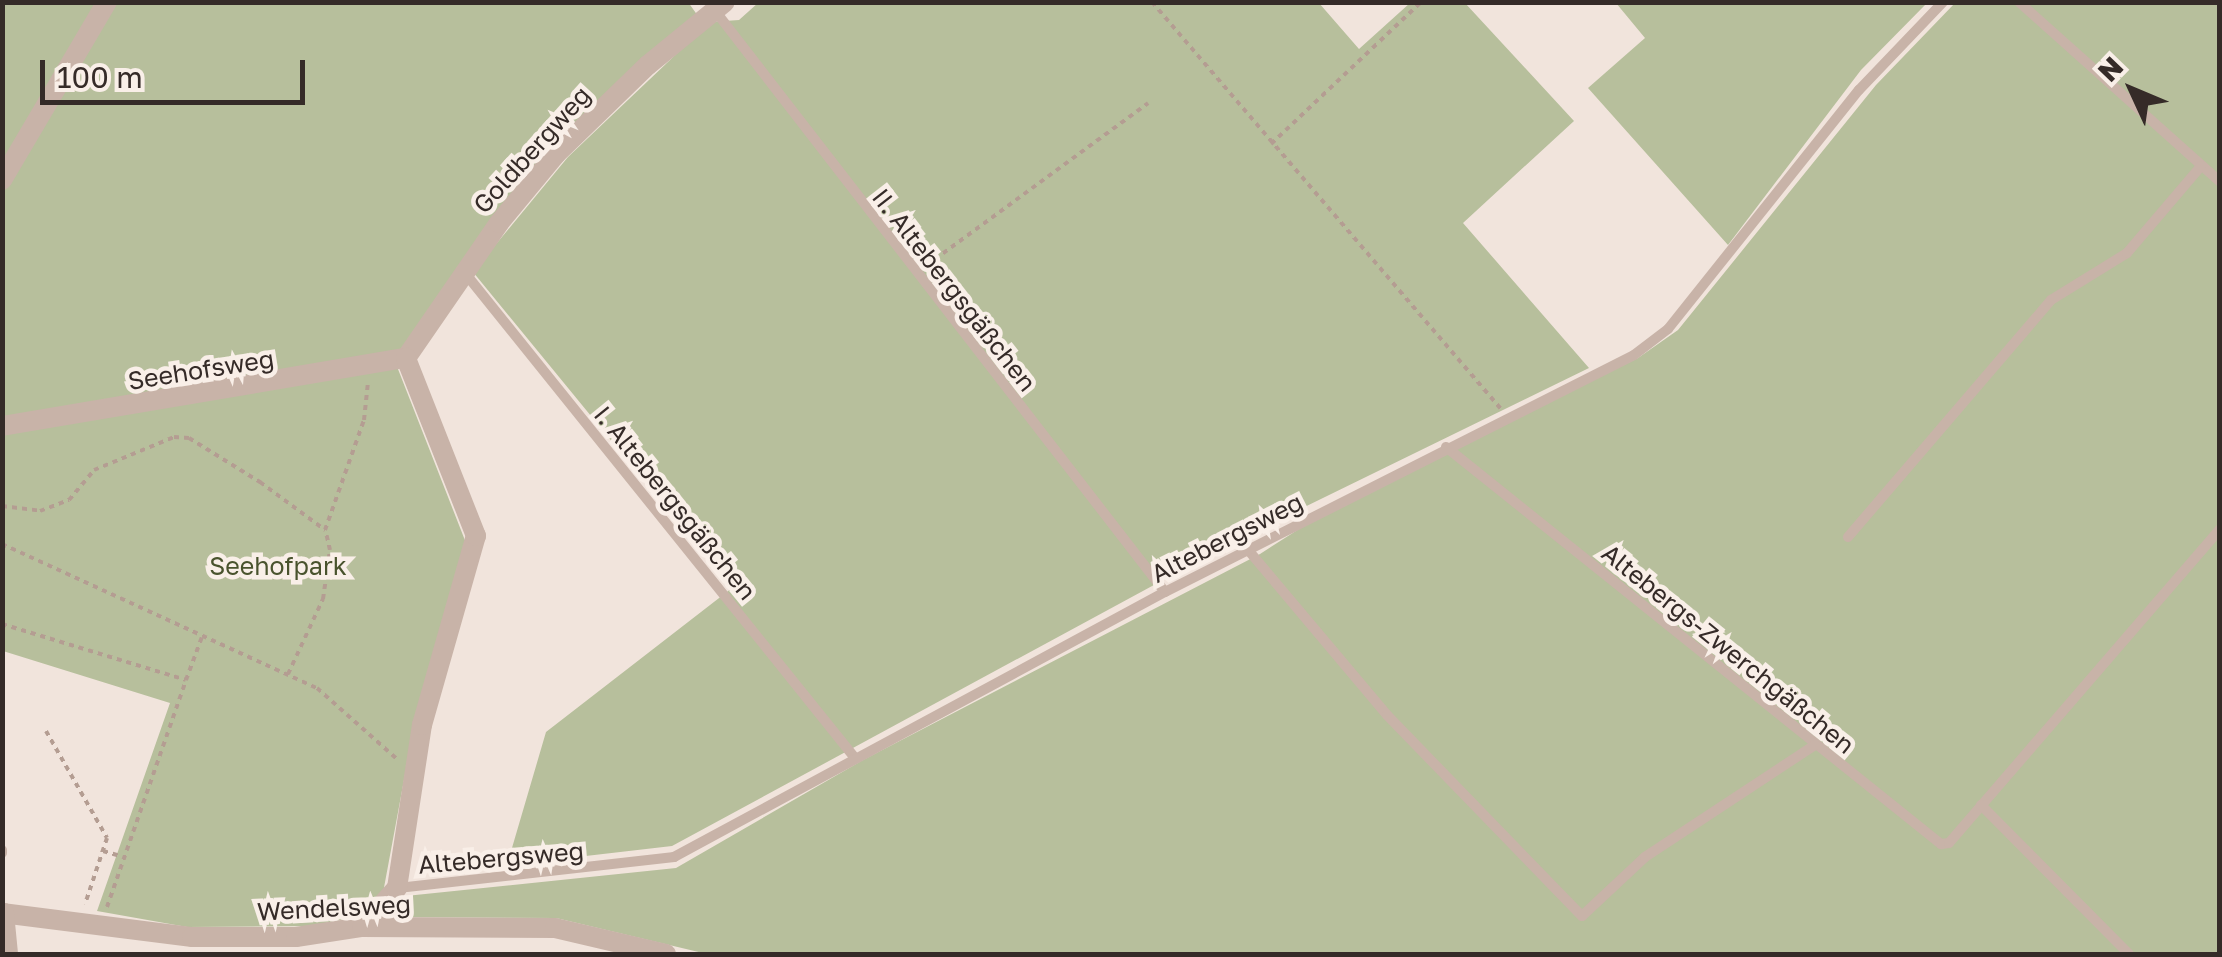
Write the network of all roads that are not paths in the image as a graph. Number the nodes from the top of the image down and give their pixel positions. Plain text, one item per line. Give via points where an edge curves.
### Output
1 (107, 2) edge
2 (1943, 2) edge
3 (2019, 2) edge
4 (717, 5) edge
5 (2201, 166) junction
6 (2, 180) edge
7 (2220, 182) edge
8 (464, 272) junction
9 (406, 358) junction
10 (2, 426) edge
11 (1446, 447) junction
12 (2220, 529) edge
13 (1848, 537) dead end
14 (1249, 551) junction
15 (1166, 592) junction
16 (1815, 745) junction
17 (855, 758) junction
18 (1981, 805) junction
19 (397, 888) junction
20 (3, 913) edge
21 (362, 927) junction
22 (319, 945) edge
23 (8, 954) edge
24 (666, 954) edge
25 (2129, 954) edge

1 - 6 street
2 - 11 lane, Altebergsweg via 1859,90 1668,329 1634,354
3 - 5 lane
4 - 8 street, Goldbergweg via 556,154
4 - 15 lane, II. Altebergsgäßchen via 915,274
5 - 7 lane
5 - 13 lane via 2127,253 2051,300
8 - 9 street, Goldbergweg
8 - 17 lane, I. Altebergsgäßchen
9 - 10 street, Seehofsweg
9 - 19 street via 476,536 422,725
11 - 14 lane, Altebergsweg
11 - 16 lane, Altebergs-Zwerchgäßchen
12 - 18 lane, Altebergs-Zwerchgäßchen
14 - 15 lane, Altebergsweg
14 - 16 lane via 1386,715 1582,916 1645,857
15 - 17 lane, Altebergsweg
16 - 18 lane, Altebergs-Zwerchgäßchen via 1932,843 1949,842
17 - 19 lane, Altebergsweg via 674,857
18 - 25 lane
19 - 21 street
20 - 22 street, Wendelsweg
20 - 23 street
21 - 22 street, Wendelsweg
21 - 24 street, Wendelsweg via 555,928

